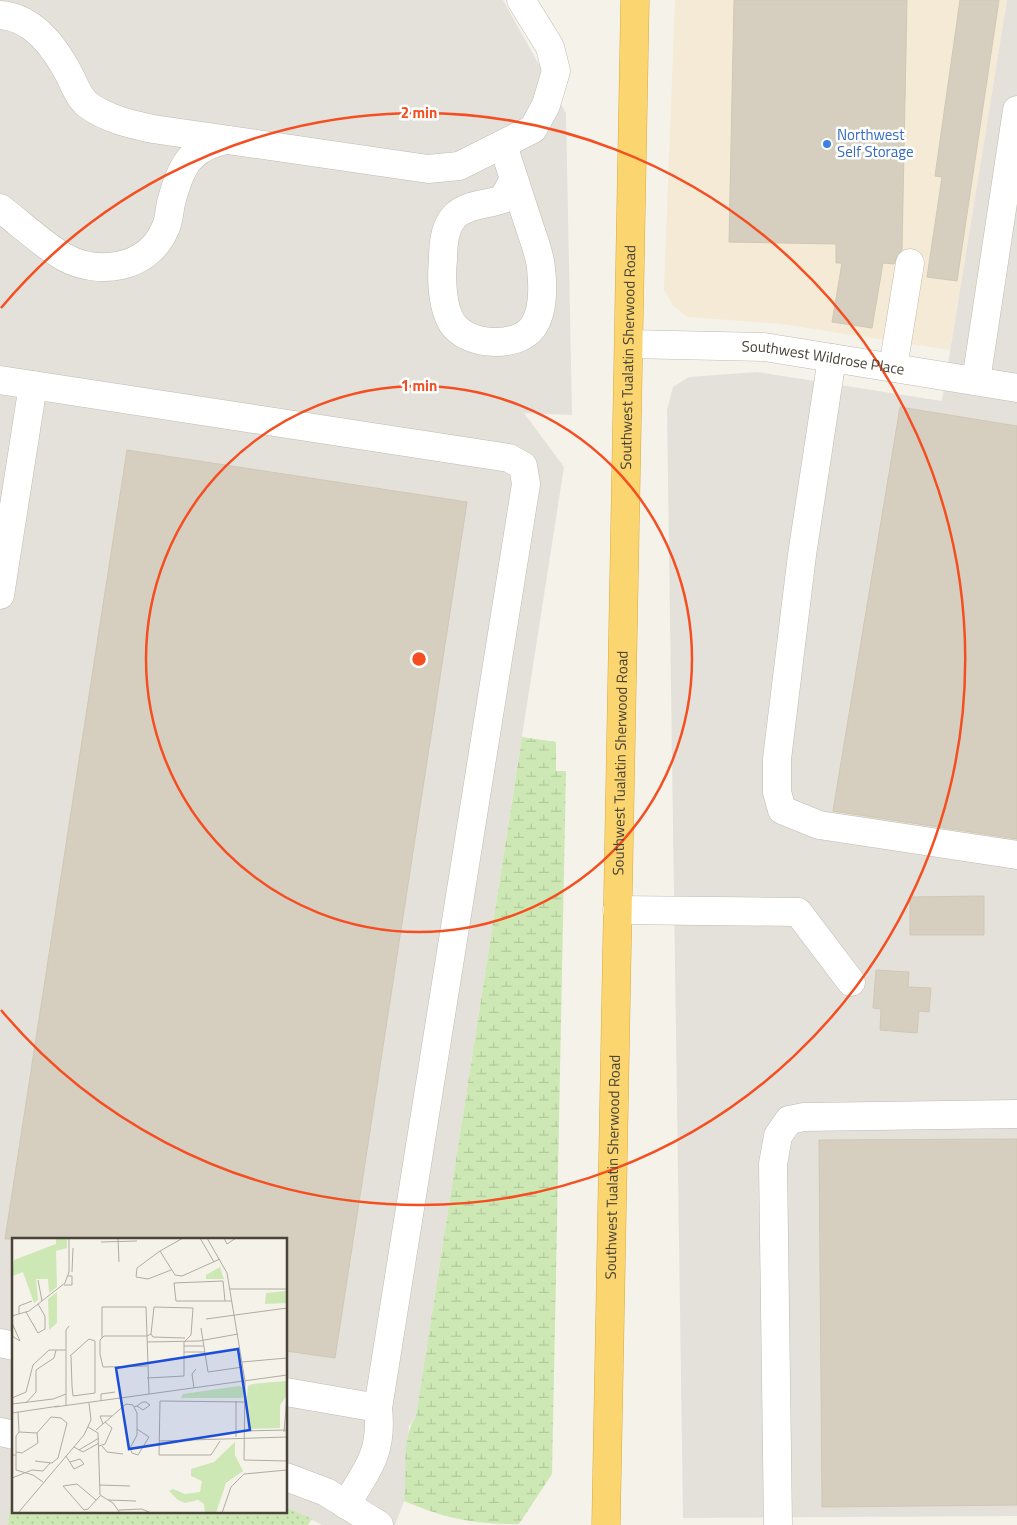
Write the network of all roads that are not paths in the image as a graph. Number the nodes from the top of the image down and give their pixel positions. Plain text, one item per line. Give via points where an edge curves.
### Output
1 (521, 0) edge
2 (634, 0) edge
3 (0, 15) edge
4 (1017, 110) edge
5 (228, 140) junction
6 (503, 145) junction
7 (514, 179) junction
8 (0, 208) edge
9 (910, 263) dead end
10 (629, 344) junction
11 (832, 358) junction
12 (893, 368) junction
13 (0, 380) edge
14 (976, 380) junction
15 (33, 385) junction
16 (1017, 388) edge
17 (0, 595) edge
18 (1017, 855) edge
19 (617, 910) junction
20 (851, 982) dead end
21 (1017, 1114) edge
22 (288, 1392) edge
23 (378, 1408) junction
24 (288, 1478) edge
25 (346, 1506) junction
26 (379, 1525) edge
27 (606, 1525) edge
28 (778, 1525) edge

1 - 6 street via 550,47 556,71 546,106 533,129
2 - 10 highway, Southwest Tualatin Sherwood Road
3 - 5 street via 27,24 49,40 87,104 103,114 153,129
4 - 14 street
5 - 6 street via 428,169 459,166
5 - 8 street via 199,148 188,159 165,229 151,250 128,265 102,268 65,257
6 - 7 street
7 - 7 street via 541,266 540,313 533,327 523,336 507,341 474,338 452,323 446,306 442,271 444,242 454,216 503,199
9 - 12 street
10 - 11 street, Southwest Wildrose Place via 764,347
10 - 19 highway, Southwest Tualatin Sherwood Road
11 - 12 street, Southwest Wildrose Place
11 - 18 street via 802,554 777,759 777,792 782,810 819,825
12 - 14 street, Southwest Wildrose Place
13 - 15 street
14 - 16 street, Southwest Wildrose Place
15 - 17 street
15 - 23 street via 508,458 523,466 526,484
19 - 20 street via 798,912
19 - 27 highway, Southwest Tualatin Sherwood Road
21 - 28 street via 804,1117 789,1120 778,1136 773,1164
22 - 23 street
23 - 25 street via 379,1444
24 - 25 street via 326,1492
25 - 26 street

